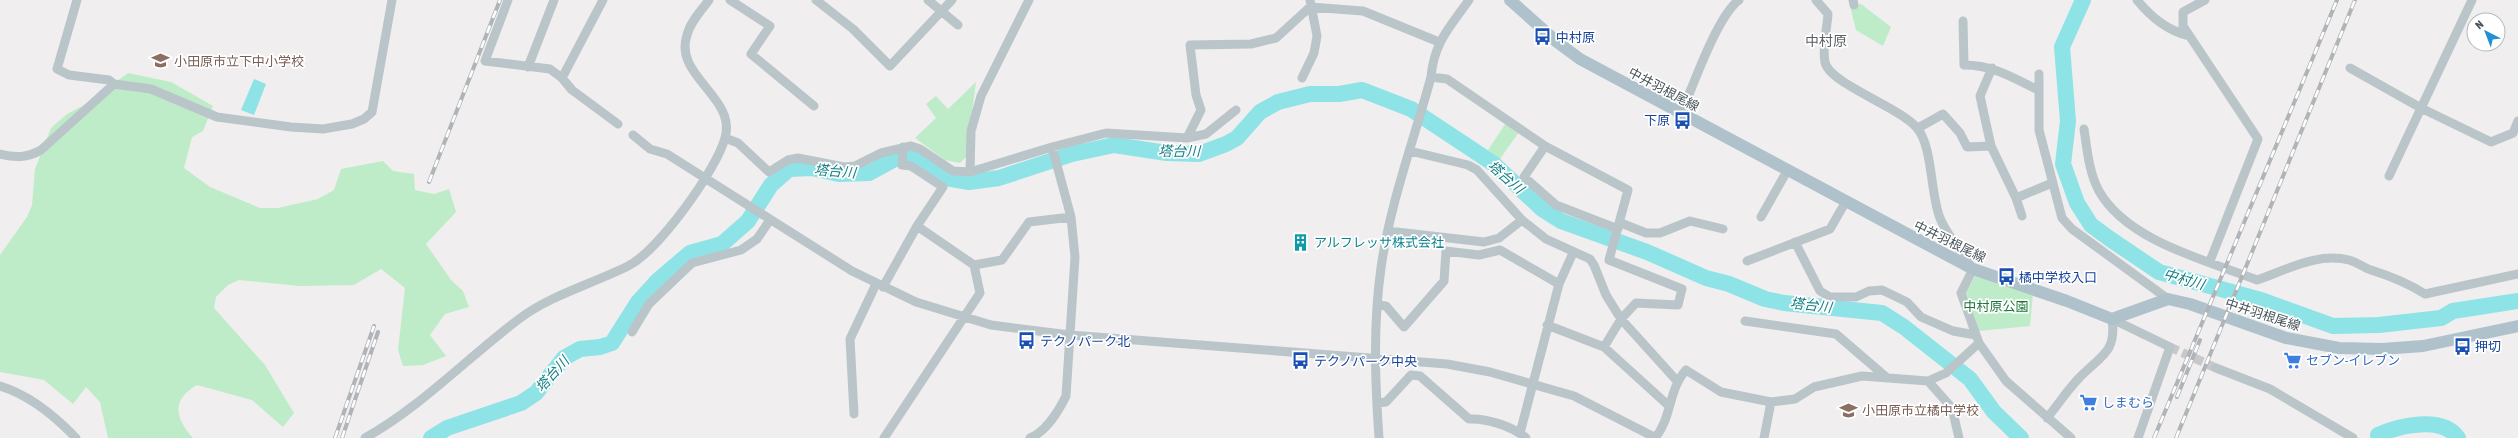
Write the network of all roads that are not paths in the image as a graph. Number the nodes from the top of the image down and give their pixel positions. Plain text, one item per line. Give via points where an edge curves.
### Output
1 (77, 0) edge
2 (392, 0) edge
3 (508, 0) edge
4 (554, 0) edge
5 (603, 0) edge
6 (709, 0) edge
7 (730, 0) edge
8 (816, 0) edge
9 (928, 0) edge
10 (952, 0) edge
11 (1029, 0) edge
12 (1469, 0) edge
13 (1510, 0) edge
14 (1739, 0) edge
15 (1816, 0) edge
16 (2137, 0) edge
17 (2206, 0) edge
18 (2472, 0) edge
19 (1310, 3) edge
20 (942, 10) junction
21 (1963, 21) dead end
22 (958, 25) dead end
23 (2189, 36) junction
24 (1439, 42) junction
25 (528, 68) junction
26 (1992, 68) junction
27 (2350, 68) dead end
28 (2039, 74) dead end
29 (1431, 77) junction
30 (562, 78) junction
31 (1302, 78) dead end
32 (114, 84) junction
33 (2038, 90) junction
34 (814, 106) dead end
35 (2421, 108) junction
36 (1236, 110) dead end
37 (1681, 114) junction
38 (2518, 121) edge
39 (618, 124) dead end
40 (1918, 128) junction
41 (2084, 130) dead end
42 (633, 135) dead end
43 (726, 138) junction
44 (1187, 138) junction
45 (903, 146) junction
46 (1545, 146) junction
47 (1992, 146) junction
48 (1052, 147) junction
49 (1410, 151) junction
50 (0, 154) edge
51 (1787, 171) junction
52 (970, 172) junction
53 (2389, 176) dead end
54 (706, 179) junction
55 (2052, 183) junction
56 (2016, 198) junction
57 (1845, 203) junction
58 (2022, 216) dead end
59 (1071, 217) junction
60 (1761, 217) dead end
61 (767, 218) junction
62 (1522, 220) junction
63 (918, 226) junction
64 (1723, 229) dead end
65 (1388, 231) junction
66 (1617, 232) junction
67 (1795, 242) junction
68 (1573, 253) junction
69 (1747, 261) dead end
70 (2210, 261) junction
71 (974, 265) junction
72 (1973, 269) junction
73 (2518, 274) edge
74 (1559, 284) junction
75 (879, 286) junction
76 (2168, 299) junction
77 (1378, 305) junction
78 (964, 317) junction
79 (1621, 319) junction
80 (2112, 319) junction
81 (1745, 321) dead end
82 (1547, 325) junction
83 (2518, 326) edge
84 (632, 332) dead end
85 (1070, 335) junction
86 (1977, 339) junction
87 (1604, 347) junction
88 (1375, 359) junction
89 (2216, 368) tunnel mouth
90 (1886, 377) junction
91 (1677, 381) junction
92 (1928, 381) junction
93 (1534, 383) junction
94 (0, 386) edge
95 (1377, 402) junction
96 (1771, 402) junction
97 (1669, 406) junction
98 (854, 414) dead end
99 (2047, 418) junction
100 (1523, 435) edge
101 (76, 438) edge
102 (365, 438) edge
103 (884, 438) edge
104 (1030, 438) edge
105 (1379, 438) edge
106 (1656, 438) edge
107 (1764, 438) edge
108 (1958, 438) edge
109 (2071, 438) edge
110 (2138, 438) edge
111 (2353, 438) edge

1 - 32 street via 57,69 69,75 109,80
2 - 32 street via 372,112 352,124 323,129 217,117 151,89
3 - 25 street via 485,61
4 - 25 street
5 - 30 street
6 - 43 street via 686,37 686,58 690,68 722,112
7 - 34 street via 770,26 751,54
8 - 20 street via 853,29 890,66
9 - 20 street
10 - 20 street
11 - 52 street via 980,96 971,131
12 - 24 street
13 - 37 main road, 中井羽根尾線 via 1580,59
14 - 37 street via 1731,5 1722,20
15 - 40 street via 1828,14 1825,62 1828,71 1904,115
16 - 23 street via 2163,25
17 - 23 street via 2183,12 2183,26
18 - 35 street
19 - 24 street via 1363,11
19 - 31 street via 1317,36 1314,53
19 - 44 street via 1276,38 1251,44 1190,45 1196,94 1201,110
20 - 22 street
21 - 26 street via 1964,65 1983,65
23 - 70 street via 2258,139
24 - 29 street via 1432,57
25 - 30 street via 550,69
26 - 33 street
26 - 47 street via 1980,96
27 - 35 street
28 - 33 street
29 - 46 street via 1447,79
29 - 49 street
30 - 39 street via 572,90
32 - 50 street via 41,150 18,158
33 - 55 street via 2039,130
35 - 38 street via 2490,142 2513,133
35 - 53 street
36 - 44 street via 1206,134
37 - 51 main road, 中井羽根尾線
40 - 47 street via 1943,114 1960,133 1967,147
40 - 72 street via 1926,141 1940,219
41 - 70 street via 2091,171 2098,190 2120,219 2141,233
42 - 54 street via 650,149 666,154
43 - 45 street via 738,142 769,172 788,160 798,158 844,167 855,166
43 - 54 street
44 - 48 street via 1106,133
45 - 52 street via 920,149 953,171
45 - 63 street via 902,165 911,166 943,187
46 - 66 street via 1628,190
46 - 66 street via 1524,177 1556,205
47 - 56 street
48 - 52 street
48 - 59 street
49 - 62 street via 1477,170
49 - 65 street
51 - 57 main road, 中井羽根尾線
51 - 60 street
54 - 61 street
54 - 102 street via 652,250 640,259 530,311 405,413
55 - 56 street
55 - 76 street via 2062,218 2072,229
56 - 58 street
57 - 67 street via 1830,228
57 - 72 main road, 中井羽根尾線
59 - 71 street via 1029,222 1002,260
59 - 85 street via 1075,258
61 - 75 street via 824,256
61 - 84 street via 757,239 740,250 692,263 649,304
62 - 65 street via 1498,238 1484,242
62 - 68 street via 1546,239
63 - 71 street
63 - 75 street
64 - 66 street via 1690,221 1660,233
65 - 77 street
66 - 79 street via 1608,260 1682,289 1678,305 1636,303
67 - 69 street
67 - 86 street via 1820,291 1830,297 1856,297 1869,291 1882,290 1907,302 1921,317
68 - 74 street
68 - 79 street via 1590,259 1606,295
70 - 73 street via 2257,280 2320,258 2336,257 2351,260 2365,268 2404,282 2425,294
71 - 78 street via 980,292
72 - 80 main road, 中井羽根尾線
72 - 86 street via 1962,293
74 - 77 street via 1500,250 1479,255 1446,251 1444,281 1404,327 1386,306
74 - 82 street
75 - 78 street via 916,302
75 - 98 street via 850,339
76 - 80 main road
76 - 83 main road, 中井羽根尾線 via 2190,304 2286,338 2338,348 2382,349 2423,346
77 - 88 street
78 - 85 street via 991,325
78 - 103 street
79 - 87 street
79 - 91 street
80 - 99 street via 2114,332 2107,353 2080,377
80 - 110 street via 2170,347
81 - 90 street via 1836,334
82 - 87 street
82 - 93 street
85 - 88 street
85 - 104 street via 1066,396 1059,412
86 - 92 street via 1946,373
86 - 99 street via 2006,381
87 - 97 street
88 - 93 street via 1447,364
88 - 95 street
89 - 111 street via 2270,389
90 - 92 street
90 - 96 street via 1862,376 1814,387 1795,399
91 - 96 street via 1686,370 1721,392
91 - 97 street
92 - 108 street via 1952,408
93 - 100 street
93 - 106 street via 1574,396
94 - 101 street via 35,403 61,422
95 - 100 street via 1386,402 1411,375 1420,376 1469,420 1481,418
95 - 105 street
96 - 107 street
97 - 106 street via 1663,428
99 - 109 street

